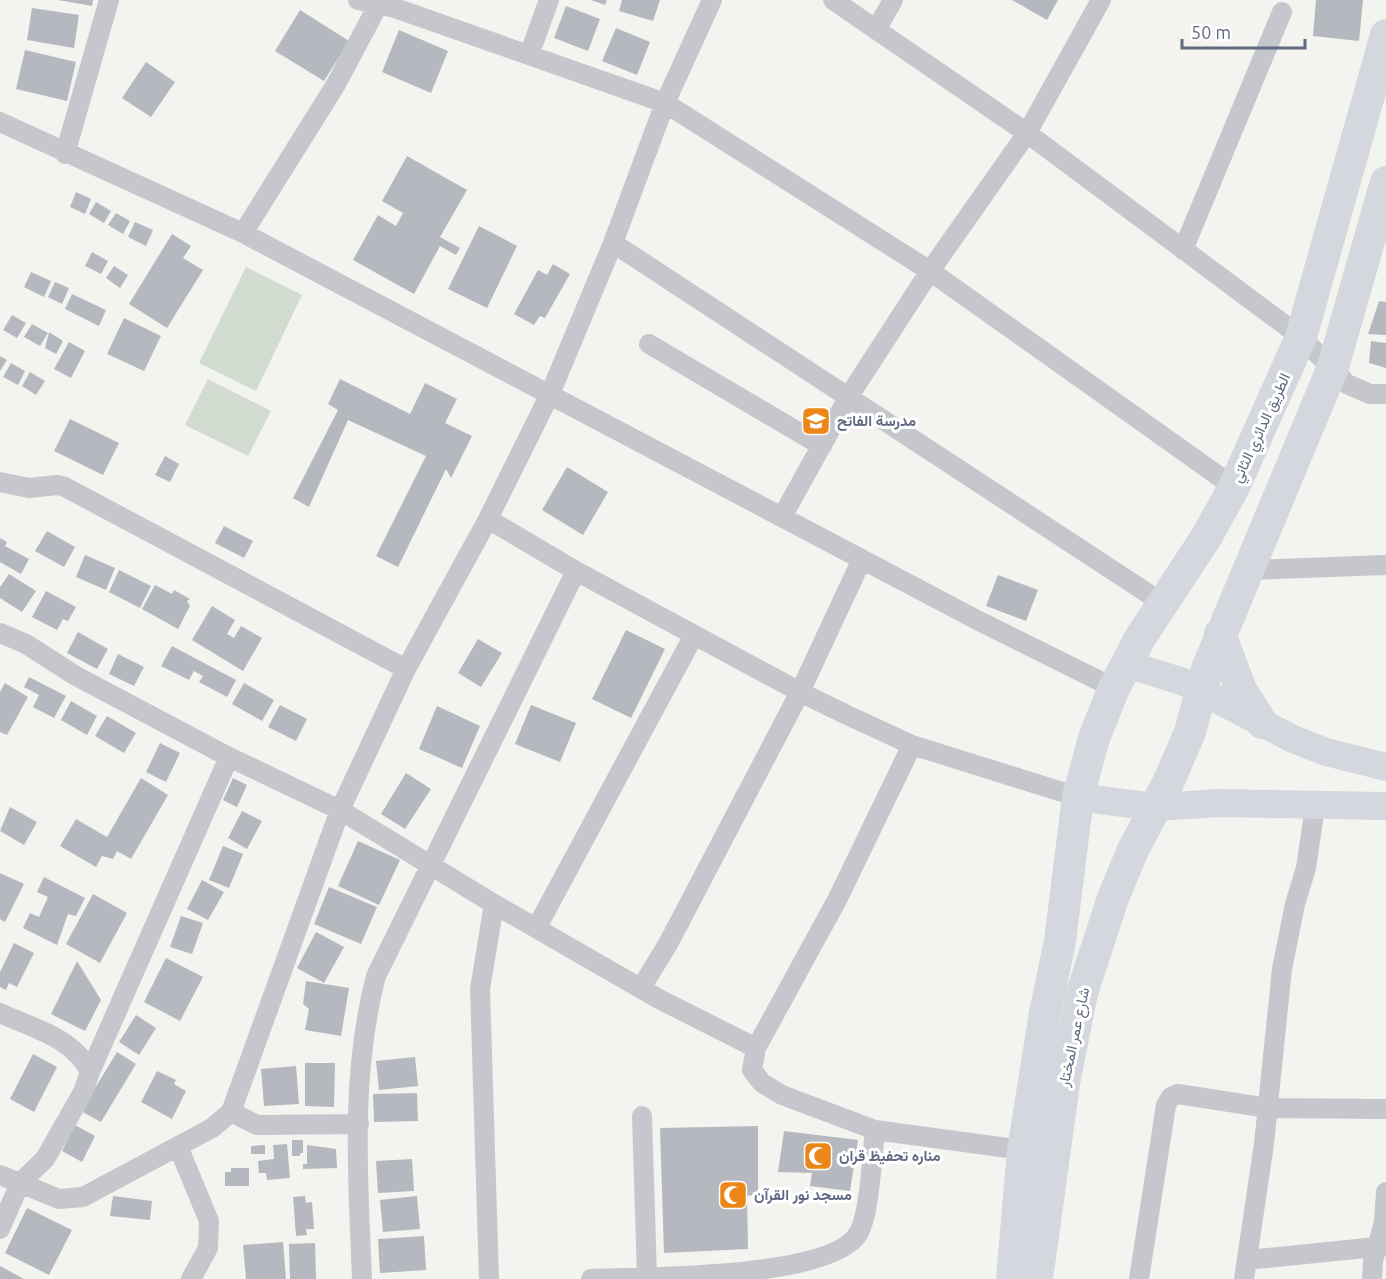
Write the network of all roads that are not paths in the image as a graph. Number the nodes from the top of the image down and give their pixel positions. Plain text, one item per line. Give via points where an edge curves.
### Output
1 (109, 0) edge
2 (358, 0) edge
3 (549, 0) edge
4 (712, 0) edge
5 (832, 0) edge
6 (893, 0) edge
7 (1101, 0) edge
8 (390, 4) edge
9 (1282, 12) dead end
10 (876, 30) junction
11 (1386, 35) edge
12 (529, 55) junction
13 (665, 103) junction
14 (0, 122) edge
15 (1028, 133) junction
16 (65, 154) junction
17 (1386, 182) edge
18 (243, 233) junction
19 (613, 243) junction
20 (1183, 250) junction
21 (930, 271) junction
22 (1300, 338) junction
23 (649, 344) dead end
24 (1332, 367) junction
25 (550, 394) junction
26 (1386, 394) edge
27 (849, 396) junction
28 (822, 446) junction
29 (0, 482) edge
30 (1234, 487) junction
31 (782, 517) junction
32 (488, 519) junction
33 (862, 559) junction
34 (1386, 565) edge
35 (1248, 570) junction
36 (576, 571) junction
37 (1161, 602) junction
38 (0, 633) edge
39 (1220, 634) junction
40 (694, 635) junction
41 (406, 669) junction
42 (1120, 676) junction
43 (1202, 690) junction
44 (800, 692) junction
45 (1262, 723) junction
46 (912, 745) junction
47 (229, 757) junction
48 (1386, 767) edge
49 (1078, 796) junction
50 (1386, 806) edge
51 (1154, 807) junction
52 (1315, 807) junction
53 (340, 810) junction
54 (431, 864) junction
55 (1068, 884) junction
56 (1113, 898) junction
57 (494, 904) junction
58 (537, 927) junction
59 (641, 988) junction
60 (0, 1013) edge
61 (756, 1048) junction
62 (90, 1072) junction
63 (1268, 1108) junction
64 (1386, 1109) edge
65 (231, 1112) junction
66 (642, 1116) dead end
67 (359, 1124) junction
68 (875, 1130) junction
69 (178, 1146) junction
70 (1023, 1150) junction
71 (0, 1175) edge
72 (20, 1183) junction
73 (1386, 1192) edge
74 (0, 1229) edge
75 (1382, 1246) edge
76 (1246, 1270) edge
77 (747, 1276) edge
78 (647, 1277) junction
79 (191, 1279) edge
80 (362, 1279) edge
81 (489, 1279) edge
82 (591, 1279) edge
83 (1012, 1279) edge
84 (1037, 1279) edge
85 (1139, 1279) edge
86 (1372, 1279) edge

1 - 16 street
2 - 8 street
3 - 12 street
4 - 13 street
5 - 10 street
6 - 10 street
7 - 15 street
8 - 12 street
8 - 18 street
9 - 20 street
10 - 15 street
11 - 22 main road, الطريق الدائري الثاني
12 - 13 street
13 - 19 street
13 - 21 street
14 - 16 street
15 - 20 street
15 - 21 street
16 - 18 street
17 - 24 main road
18 - 25 street
19 - 25 street
19 - 27 street
20 - 22 street
21 - 27 street
21 - 30 street
22 - 24 street
22 - 30 main road, الطريق الدائري الثاني
23 - 28 street
24 - 26 street via 1359,391
24 - 35 main road
25 - 31 street
25 - 32 street
27 - 28 street
27 - 37 street
28 - 31 street
29 - 41 street via 29,488 65,487
30 - 37 main road, الطريق الدائري الثاني via 1207,536
31 - 33 street
32 - 36 street
32 - 41 street
33 - 42 street via 979,621
33 - 44 street
34 - 35 street
35 - 39 main road
36 - 40 street
36 - 54 street
37 - 42 main road, الطريق الدائري الثاني
38 - 47 street
39 - 43 main road
39 - 45 main road via 1241,690
40 - 44 street
40 - 58 street
41 - 53 street
42 - 43 main road via 1165,674
42 - 49 main road, الطريق الدائري الثاني via 1094,738
43 - 45 main road
43 - 51 main road via 1180,758
44 - 46 street
44 - 59 street
45 - 48 main road via 1326,752
46 - 49 street
46 - 61 street via 837,900
47 - 53 street
47 - 62 street
49 - 51 main road
49 - 55 main road, شارع عمر المختار
50 - 52 main road
51 - 52 main road via 1220,803
51 - 56 main road, شارع عمر المختار
52 - 63 street via 1306,868 1294,904 1282,969
53 - 54 street
53 - 65 street
54 - 57 street
54 - 67 street via 376,976 362,1037
55 - 56 main road
55 - 70 main road, شارع عمر المختار
56 - 84 main road, شارع عمر المختار via 1082,993 1064,1083
57 - 58 street
57 - 81 street via 480,989
58 - 59 street
59 - 61 street
60 - 62 street via 63,1041 83,1057
61 - 68 street via 752,1070 762,1083 782,1095
62 - 72 street via 45,1159
63 - 64 street
63 - 76 street
63 - 85 street via 1178,1094 1171,1097 1166,1105
65 - 67 street via 257,1125
65 - 69 street via 212,1128
66 - 78 street
67 - 80 street
68 - 70 street
68 - 77 street via 865,1211 858,1234 844,1247 821,1257
69 - 72 street via 83,1197 58,1199
69 - 79 street via 209,1221 208,1248
70 - 83 main road, شارع عمر المختار
71 - 72 street
72 - 74 street
73 - 75 street
75 - 76 street
75 - 86 street via 1373,1261
77 - 78 street
78 - 82 street

